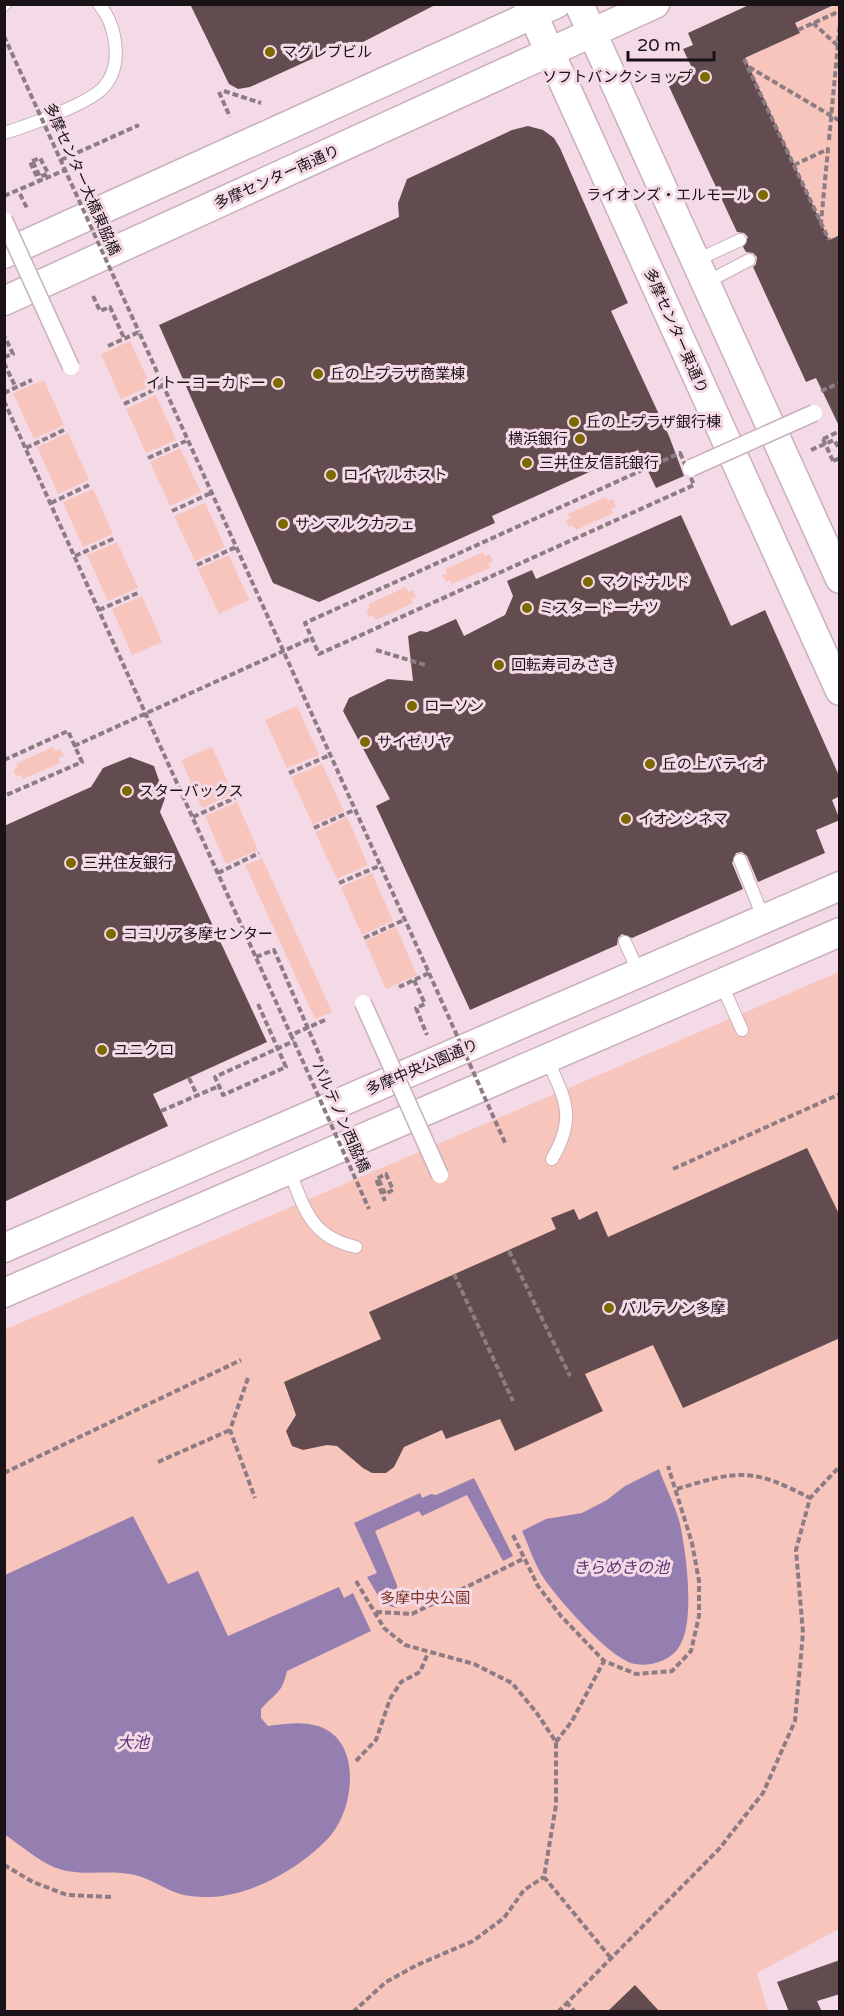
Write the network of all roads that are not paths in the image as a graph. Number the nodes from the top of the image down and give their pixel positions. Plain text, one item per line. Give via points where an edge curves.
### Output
1 (99, 4) edge
2 (579, 4) edge
3 (655, 4) edge
4 (539, 8) edge
5 (592, 33) junction
6 (550, 53) junction
7 (4, 133) edge
8 (4, 220) edge
9 (740, 240) dead end
10 (4, 254) edge
11 (749, 260) dead end
12 (700, 272) junction
13 (4, 301) edge
14 (71, 367) dead end
15 (814, 413) dead end
16 (692, 468) dead end
17 (840, 579) edge
18 (840, 691) edge
19 (740, 860) dead end
20 (840, 886) edge
21 (764, 919) junction
22 (840, 932) edge
23 (625, 942) dead end
24 (639, 973) junction
25 (721, 983) junction
26 (363, 1003) dead end
27 (742, 1030) dead end
28 (547, 1059) junction
29 (552, 1159) dead end
30 (289, 1170) junction
31 (440, 1175) dead end
32 (356, 1247) dead end
33 (4, 1248) edge
34 (4, 1293) edge

1 - 7 lane via 108,15 116,42 114,66 102,89 70,107
2 - 5 street
3 - 5 street
4 - 6 street, 多摩センター東通り
4 - 10 street
5 - 6 street, 多摩センター南通り
5 - 12 street
6 - 13 street, 多摩センター南通り
6 - 18 street, 多摩センター東通り
8 - 14 street, bridge
9 - 12 lane
11 - 12 lane
12 - 17 street
15 - 16 street, bridge
19 - 21 lane
20 - 21 street, 多摩中央公園通り
21 - 24 street, 多摩中央公園通り
22 - 25 street
23 - 24 lane
24 - 33 street, 多摩中央公園通り
25 - 27 lane
25 - 28 street
26 - 31 street, bridge
28 - 29 lane via 565,1099 568,1121 564,1140
28 - 30 street
30 - 32 lane via 305,1209 324,1236
30 - 34 street

